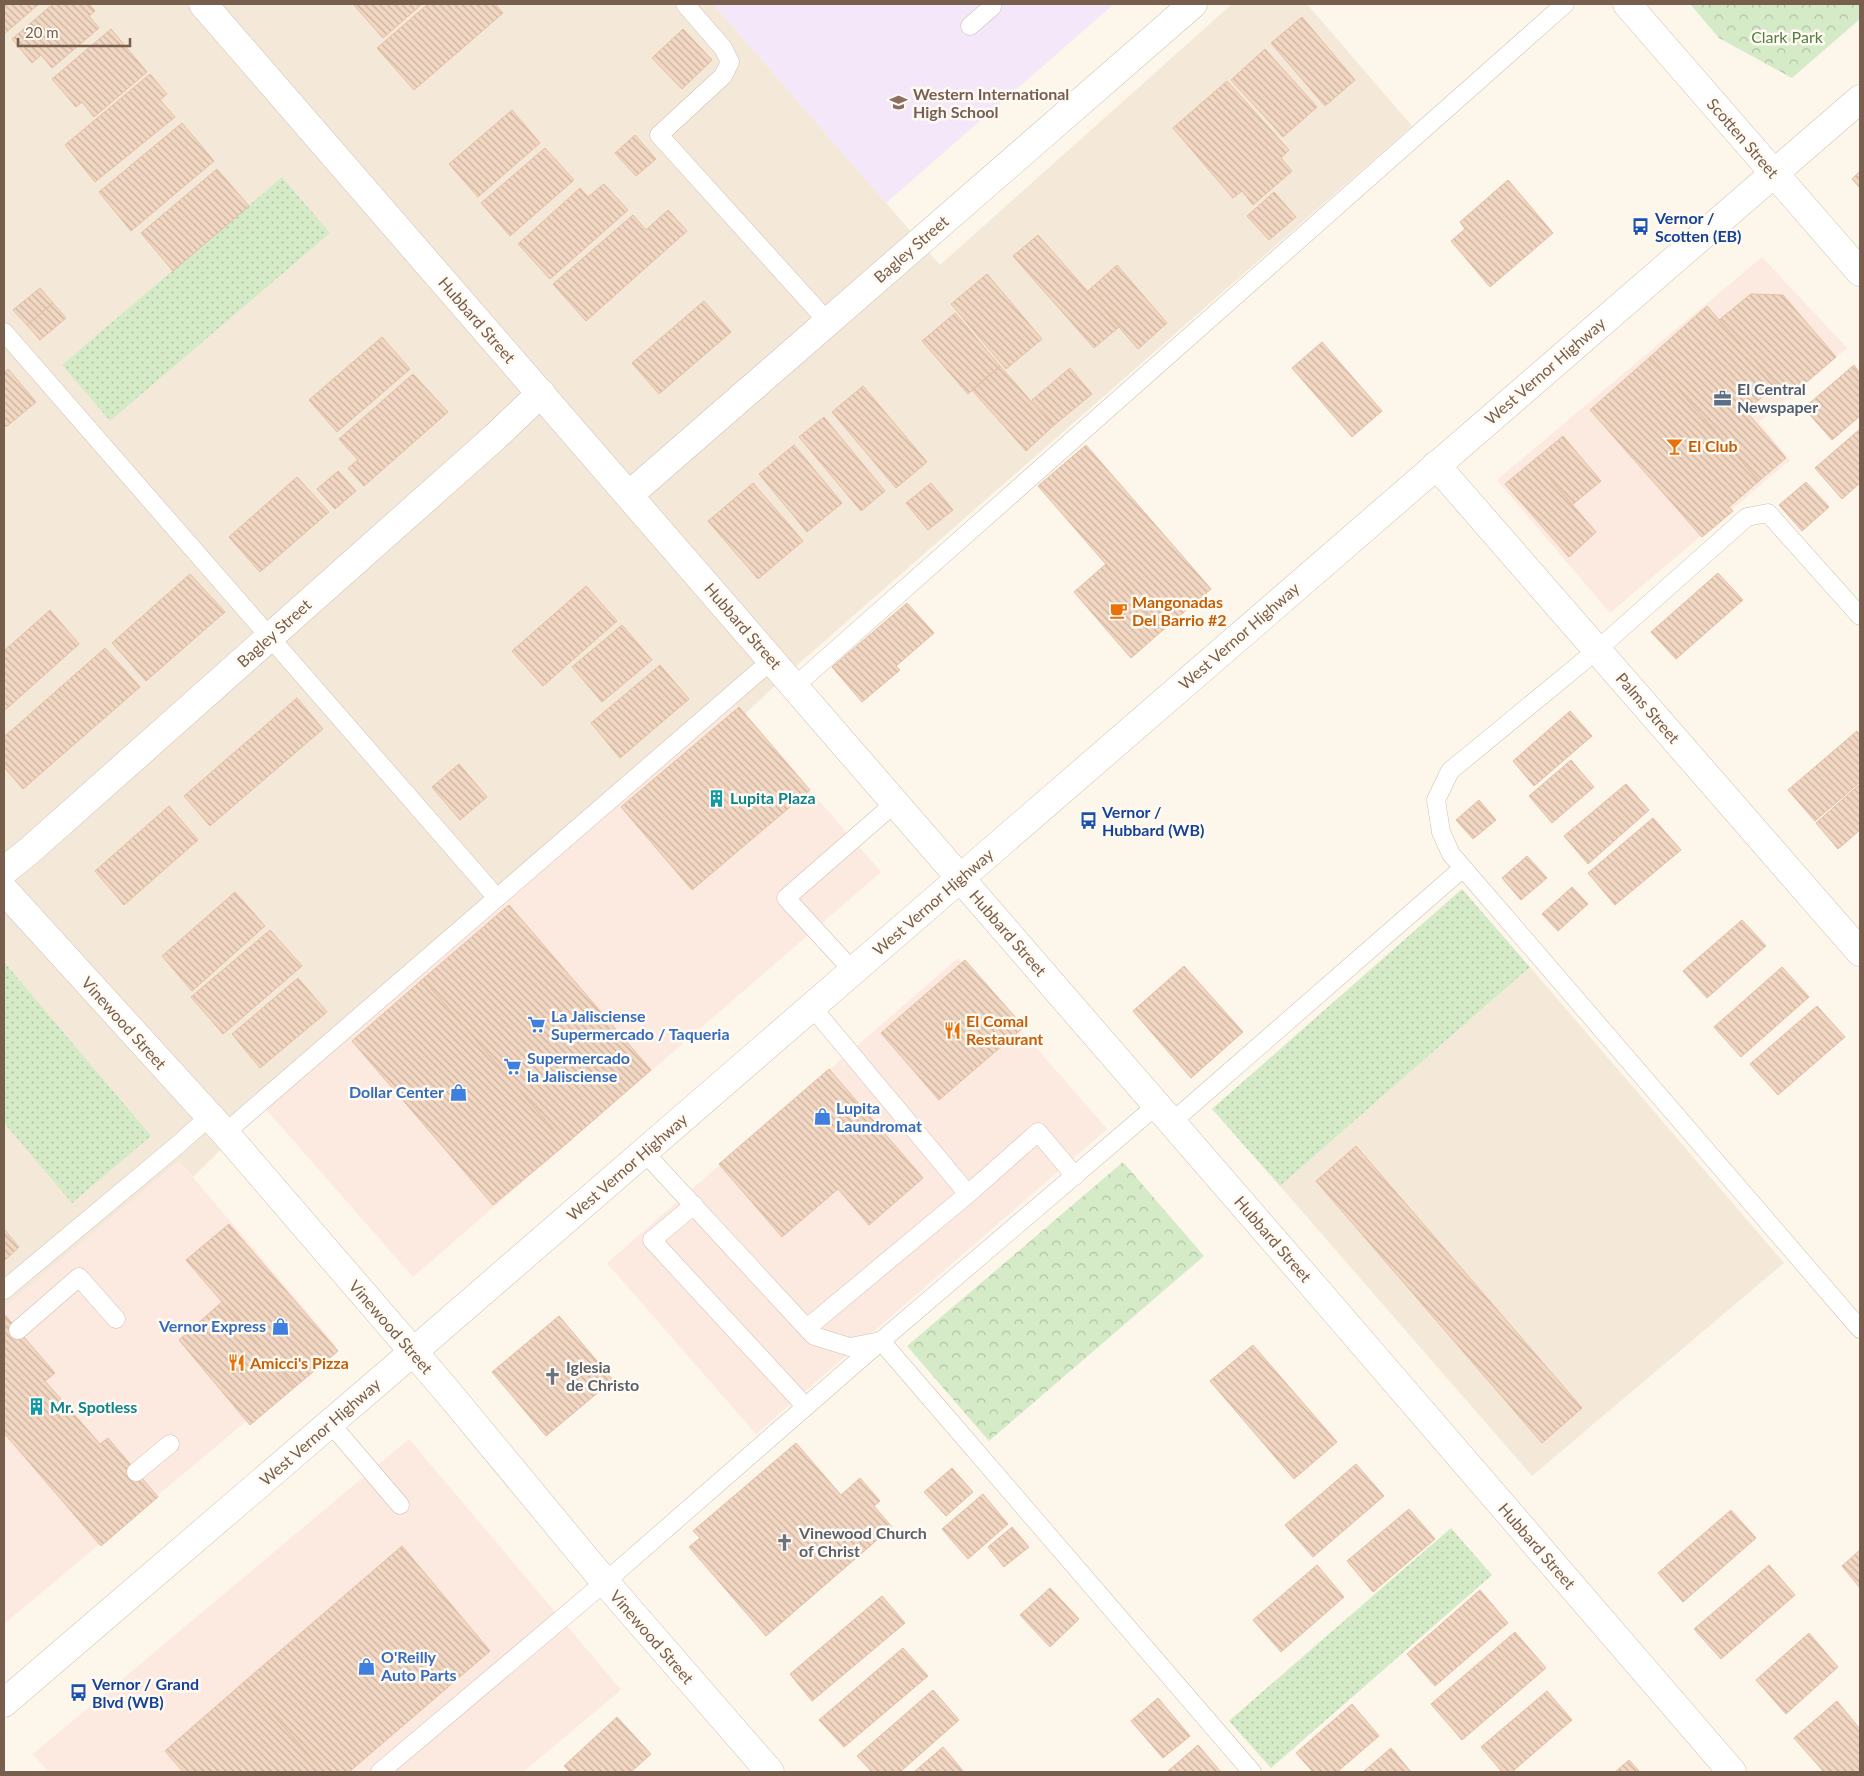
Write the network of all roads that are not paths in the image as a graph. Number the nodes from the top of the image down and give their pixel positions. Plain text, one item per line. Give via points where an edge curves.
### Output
1 (203, 4) edge
2 (685, 4) edge
3 (1193, 4) edge
4 (1564, 4) edge
5 (1627, 4) edge
6 (992, 7) dead end
7 (970, 26) dead end
8 (1860, 99) edge
9 (1774, 173) junction
10 (1860, 272) edge
11 (828, 322) junction
12 (4, 332) edge
13 (540, 393) junction
14 (1436, 465) junction
15 (629, 495) junction
16 (1860, 616) edge
17 (270, 636) junction
18 (1597, 650) junction
19 (772, 660) junction
20 (794, 686) junction
21 (895, 803) junction
22 (1463, 868) junction
23 (4, 871) edge
24 (961, 878) junction
25 (4, 890) edge
26 (497, 898) junction
27 (1860, 952) edge
28 (853, 971) junction
29 (812, 1007) junction
30 (1165, 1114) junction
31 (217, 1125) junction
32 (644, 1152) junction
33 (1075, 1176) junction
34 (968, 1194) junction
35 (694, 1205) junction
36 (4, 1290) edge
37 (116, 1319) dead end
38 (807, 1328) junction
39 (1860, 1329) edge
40 (18, 1330) dead end
41 (881, 1341) junction
42 (413, 1352) junction
43 (806, 1407) junction
44 (330, 1423) junction
45 (170, 1444) dead end
46 (136, 1472) dead end
47 (400, 1505) dead end
48 (606, 1582) junction
49 (4, 1703) edge
50 (380, 1772) edge
51 (770, 1772) edge
52 (1252, 1772) edge
53 (1732, 1772) edge

1 - 13 street, Hubbard Street
2 - 11 lane via 723,48 730,62 723,76 659,135
3 - 11 street, Bagley Street
4 - 20 lane
5 - 9 street, Scotten Street
6 - 7 lane
8 - 9 street, West Vernor Highway
9 - 10 street, Scotten Street
9 - 14 street, West Vernor Highway
11 - 15 street, Bagley Street
12 - 17 lane
13 - 15 street, Hubbard Street
13 - 17 street, Bagley Street via 496,437
14 - 18 street, Palms Street
14 - 24 street, West Vernor Highway
15 - 19 street, Hubbard Street
16 - 18 lane via 1768,513 1747,517
17 - 23 street, Bagley Street
17 - 26 lane
18 - 22 lane via 1450,771 1436,800 1440,832
18 - 27 street, Palms Street
19 - 20 street, Hubbard Street
19 - 26 lane
20 - 21 street, Hubbard Street
21 - 24 street, Hubbard Street
21 - 28 lane via 786,898
22 - 30 lane
22 - 39 lane
24 - 28 street, West Vernor Highway
24 - 30 street, Hubbard Street
25 - 31 street, Vinewood Street
26 - 31 lane
28 - 29 street, West Vernor Highway
29 - 32 street, West Vernor Highway
29 - 34 lane
30 - 33 lane
30 - 53 street, Hubbard Street
31 - 36 lane via 167,1154
31 - 42 street, Vinewood Street
32 - 35 lane
32 - 42 street, West Vernor Highway
33 - 34 lane via 1038,1132
33 - 41 lane
34 - 38 lane
35 - 38 lane
35 - 43 lane via 652,1240
37 - 40 lane via 79,1277
38 - 41 lane via 814,1336 850,1347
41 - 43 lane
41 - 52 lane
42 - 44 street, West Vernor Highway
42 - 48 street, Vinewood Street
43 - 48 lane
44 - 47 lane
44 - 49 street, West Vernor Highway
45 - 46 lane
48 - 50 lane
48 - 51 street, Vinewood Street

